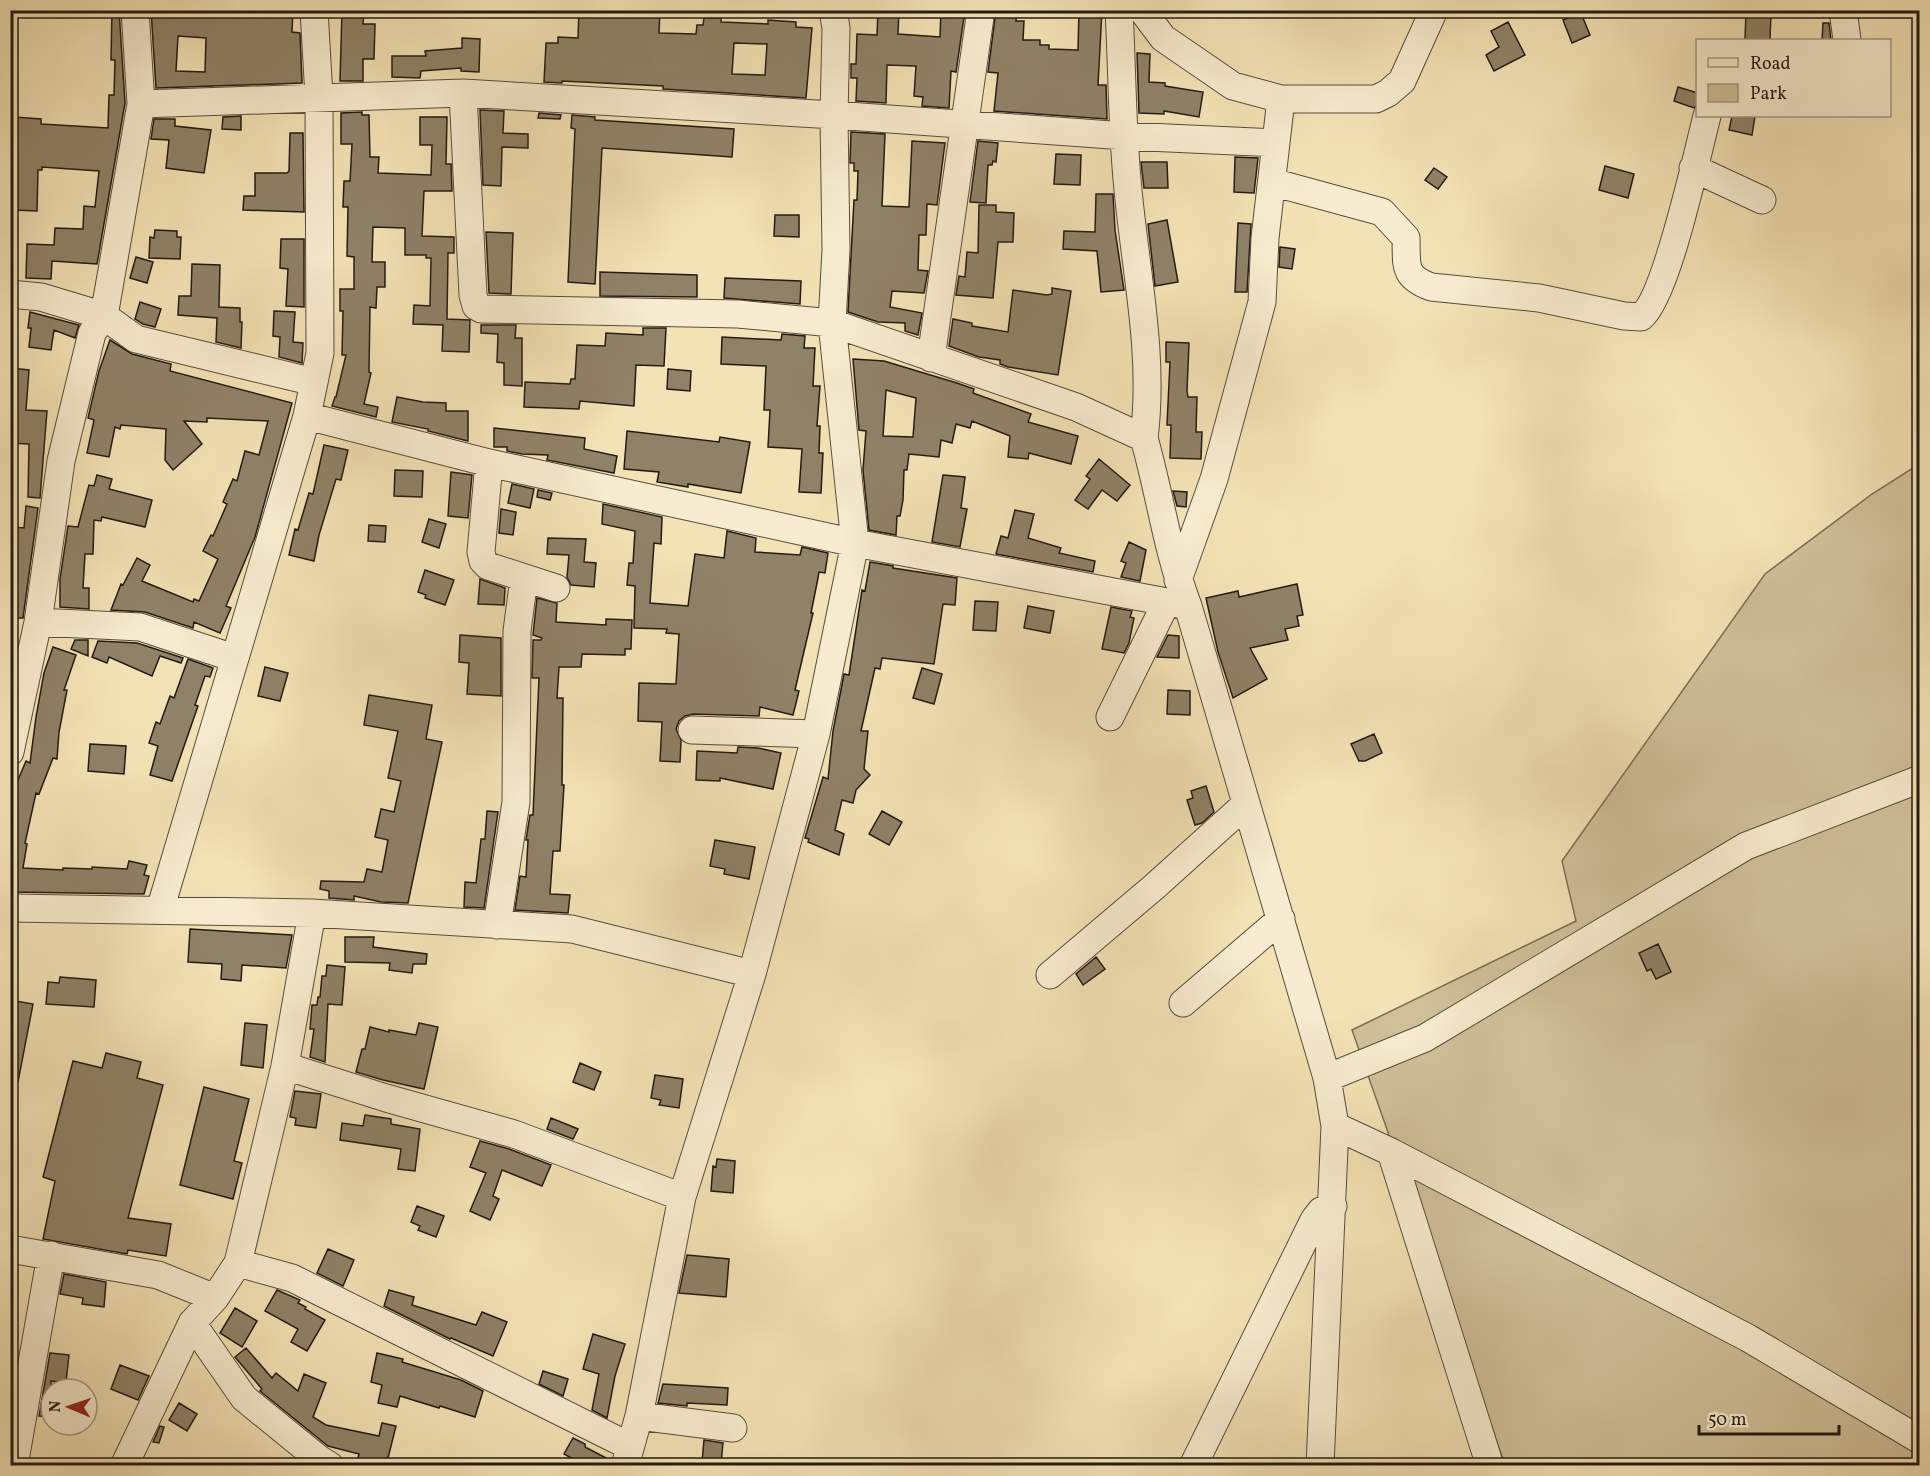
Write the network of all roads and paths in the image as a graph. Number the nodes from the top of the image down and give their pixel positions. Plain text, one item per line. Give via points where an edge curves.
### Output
1 (135, 10) edge
2 (314, 10) edge
3 (833, 10) edge
4 (981, 10) edge
5 (1119, 10) edge
6 (1142, 10) edge
7 (1434, 10) edge
8 (1843, 10) edge
9 (1847, 39) edge
10 (463, 93) junction
11 (320, 97) junction
12 (1281, 99) junction
13 (141, 104) junction
14 (834, 115) junction
15 (1707, 117) edge
16 (964, 124) junction
17 (1125, 136) junction
18 (1276, 143) junction
19 (1693, 168) junction
20 (1272, 182) junction
21 (1762, 200) dead end
22 (10, 294) edge
23 (104, 316) junction
24 (832, 323) junction
25 (931, 357) junction
26 (314, 382) junction
27 (307, 416) junction
28 (1144, 438) junction
29 (489, 463) junction
30 (855, 543) junction
31 (524, 578) junction
32 (556, 588) dead end
33 (1178, 597) junction
34 (38, 622) junction
35 (234, 658) junction
36 (1110, 717) dead end
37 (692, 730) dead end
38 (816, 734) junction
39 (10, 753) edge
40 (1920, 779) edge
41 (1246, 804) junction
42 (10, 908) edge
43 (160, 910) junction
44 (312, 913) junction
45 (1281, 919) junction
46 (497, 925) junction
47 (752, 974) junction
48 (1050, 975) dead end
49 (1184, 1003) dead end
50 (285, 1066) junction
51 (1327, 1078) junction
52 (1335, 1126) junction
53 (1391, 1152) junction
54 (682, 1197) junction
55 (1333, 1206) junction
56 (10, 1249) edge
57 (51, 1255) junction
58 (238, 1263) junction
59 (215, 1298) junction
60 (192, 1323) junction
61 (639, 1416) junction
62 (732, 1428) dead end
63 (1920, 1440) edge
64 (627, 1456) edge
65 (322, 1463) edge
66 (14, 1466) edge
67 (124, 1466) edge
68 (1193, 1466) edge
69 (1320, 1466) edge
70 (1490, 1466) edge

1 - 13 street
2 - 11 street
3 - 14 street via 837,28
4 - 16 street
5 - 17 street
6 - 12 street via 1163,38 1233,86
7 - 12 street via 1402,81 1388,93 1376,99
8 - 9 street
10 - 11 street
10 - 14 street
10 - 24 street via 476,306 738,314
11 - 13 street
11 - 26 street via 320,353
12 - 18 street
13 - 23 street
14 - 16 street
14 - 24 street via 836,250
15 - 19 street
16 - 17 street
16 - 25 street
17 - 18 street
17 - 28 street via 1148,388
18 - 20 street
19 - 20 street via 1667,268 1641,317 1539,297 1431,287 1416,281 1408,270 1406,238 1382,212
19 - 21 street
20 - 33 street via 1262,302
22 - 23 street via 41,297
23 - 26 street via 136,339
23 - 34 street via 92,333 62,461
24 - 25 street
24 - 30 street
25 - 28 street via 1076,407
26 - 27 street
27 - 29 street
27 - 35 street
28 - 33 street via 1154,470
29 - 30 street
29 - 31 street via 483,561
30 - 33 street
30 - 38 street
31 - 32 street
31 - 46 street via 517,631 516,802
33 - 36 street
33 - 41 street
34 - 35 street via 140,627
34 - 39 street
35 - 43 street
37 - 38 street
38 - 47 street
40 - 51 street via 1746,846 1425,1038
41 - 45 street
41 - 48 street
42 - 43 street
43 - 44 street
44 - 46 street
44 - 50 street
45 - 49 street
45 - 51 street
46 - 47 street via 572,929
47 - 54 street
50 - 54 street via 514,1134
50 - 58 street
51 - 52 street
52 - 53 street
52 - 55 street
53 - 63 street via 1748,1338
53 - 70 street
54 - 61 street
55 - 68 street via 1321,1211 1314,1220
55 - 69 street
56 - 57 street
57 - 59 street via 158,1275
57 - 66 street
58 - 59 street
58 - 64 street via 292,1278
59 - 60 street
60 - 65 street via 244,1398
60 - 67 street
61 - 62 street
61 - 64 street

